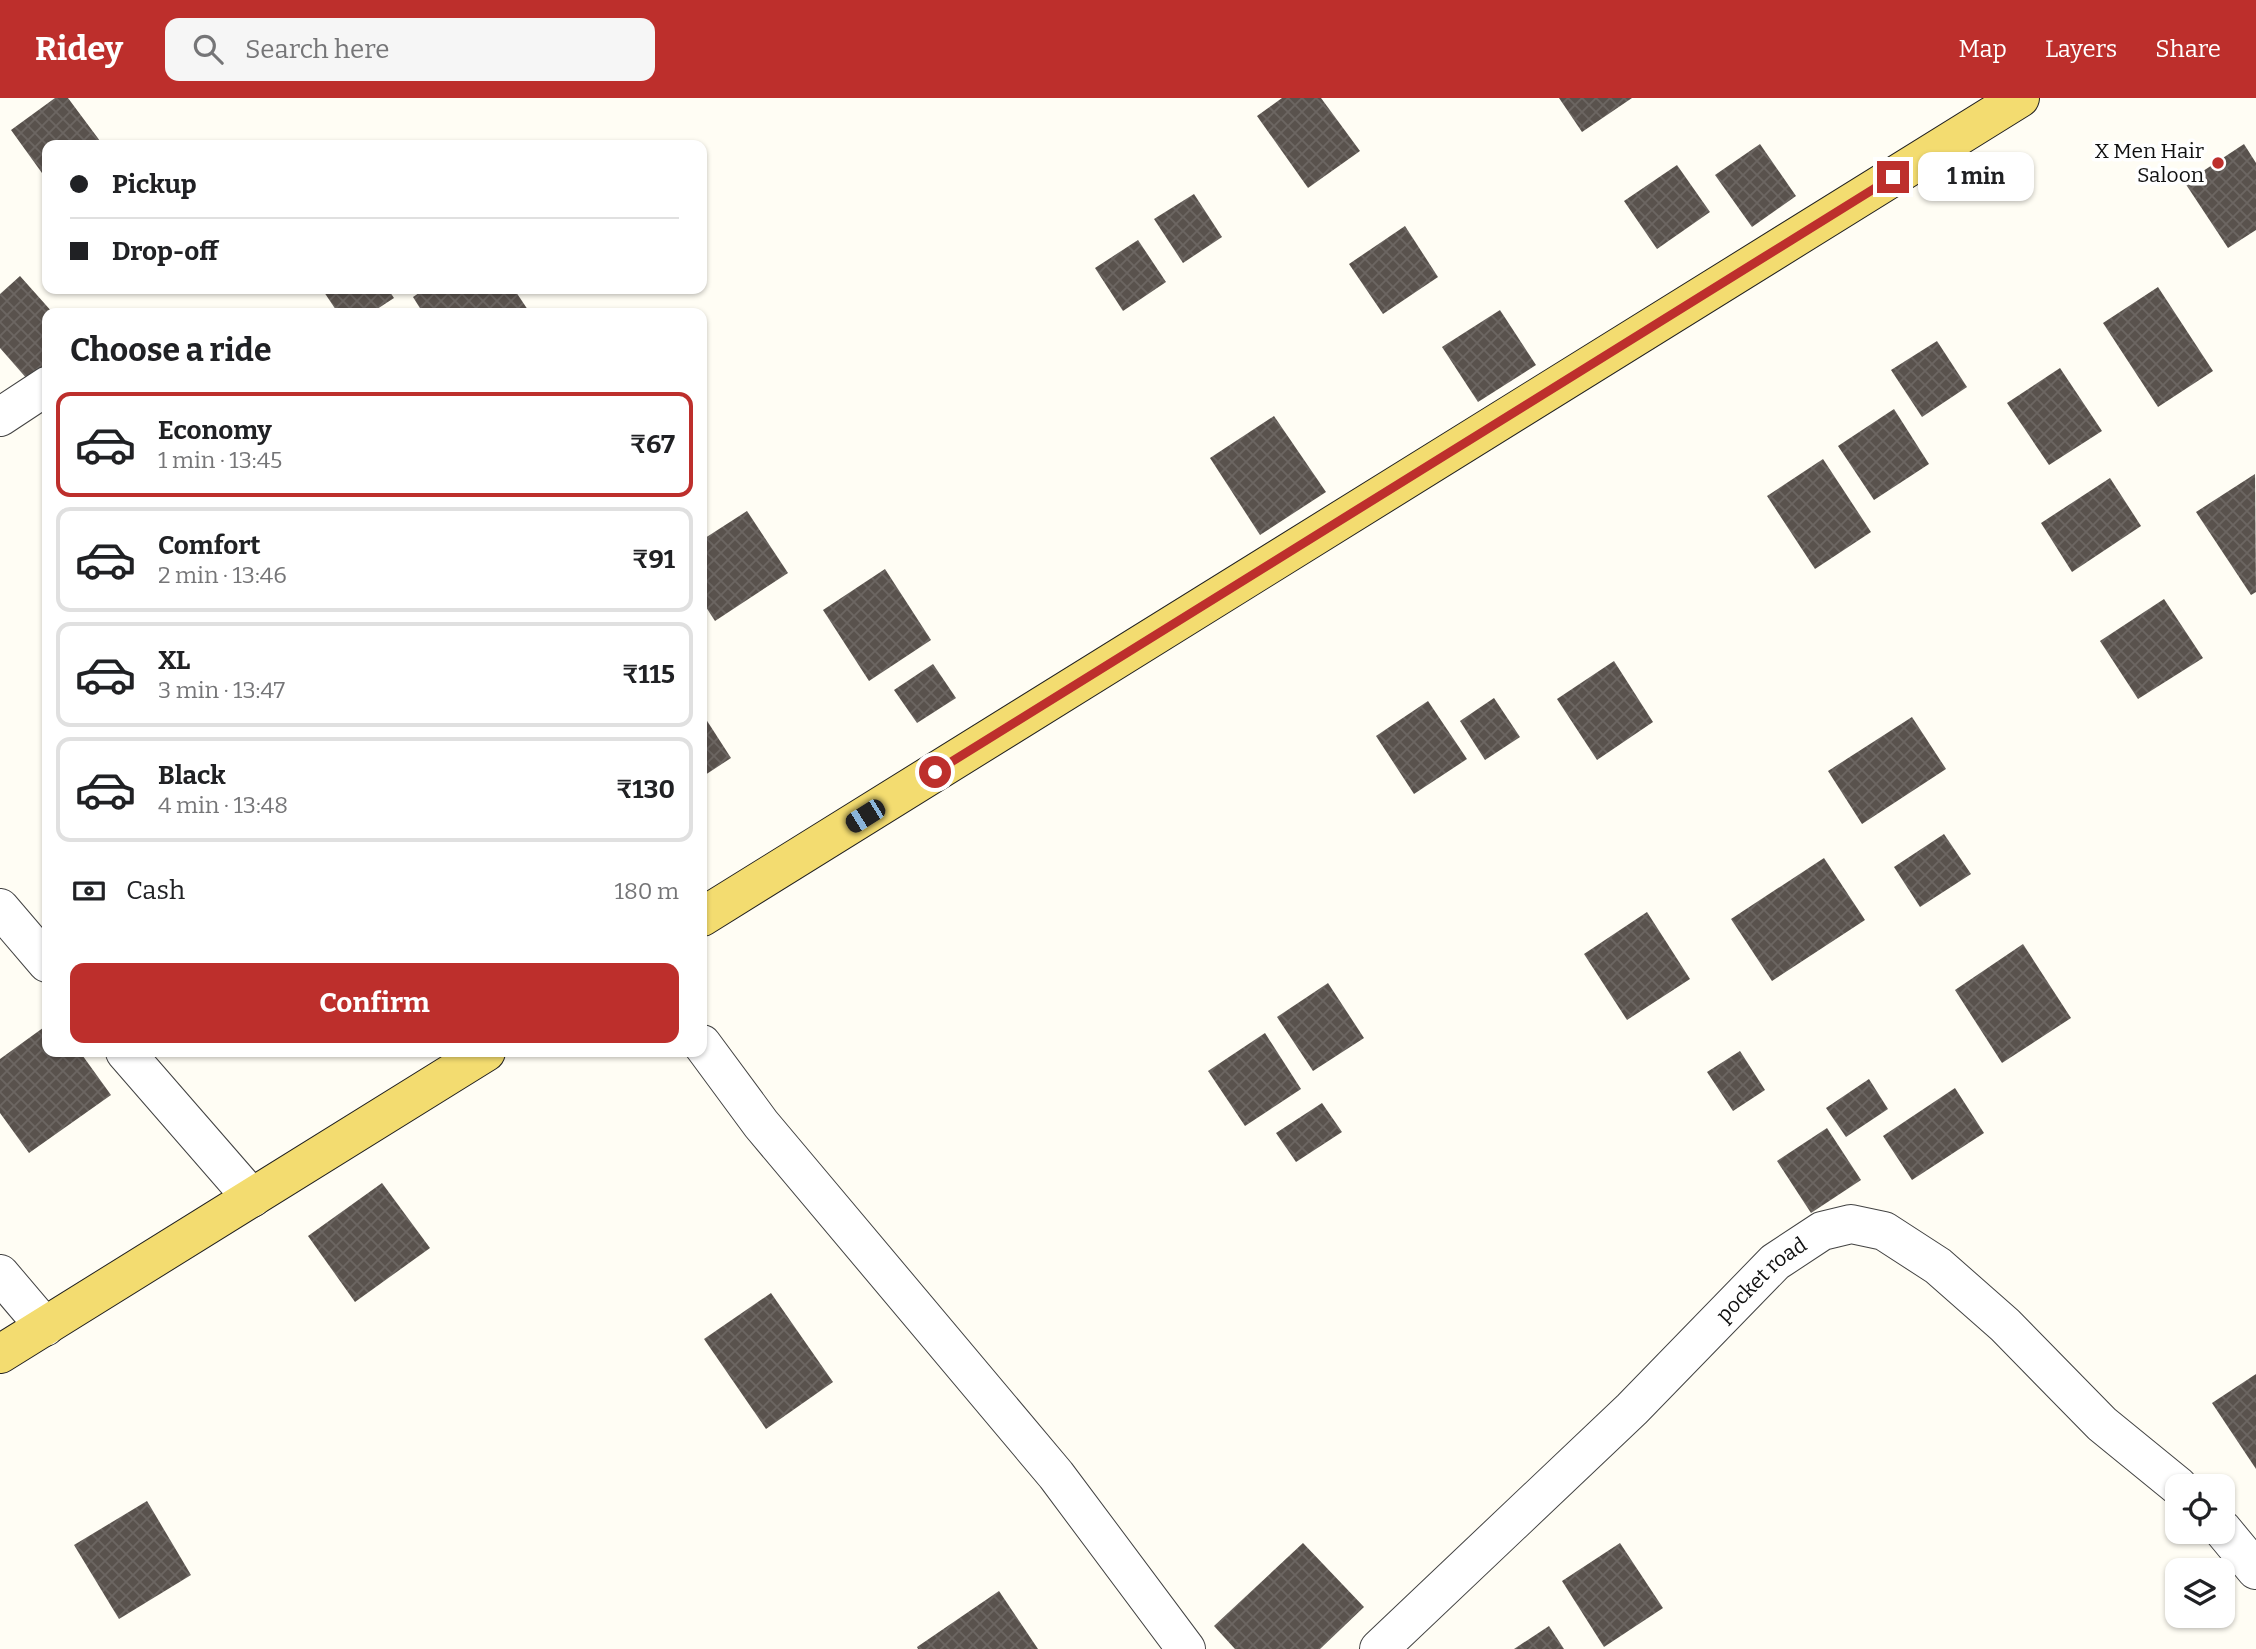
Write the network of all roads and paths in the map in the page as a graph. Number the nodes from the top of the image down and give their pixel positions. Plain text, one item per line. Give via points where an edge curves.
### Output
1 (2011, 100) edge
2 (42, 389) edge
3 (0, 417) edge
4 (0, 908) edge
5 (707, 915) edge
6 (42, 957) edge
7 (707, 1051) edge
8 (129, 1057) edge
9 (478, 1057) edge
10 (251, 1198) junction
11 (0, 1274) edge
12 (45, 1326) junction
13 (0, 1354) edge
14 (2165, 1475) edge
15 (2234, 1544) edge
16 (2256, 1570) edge
17 (1186, 1649) edge
18 (1379, 1649) edge

1 - 5 main road
2 - 3 street
4 - 6 street
7 - 17 street via 761,1124 1056,1475
8 - 10 street
9 - 10 main road
10 - 12 main road
11 - 12 street
12 - 13 main road
14 - 18 street, pocket road via 2102,1424 2006,1325 1938,1266 1884,1231 1851,1224 1822,1231 1774,1262 1632,1409
15 - 16 street

